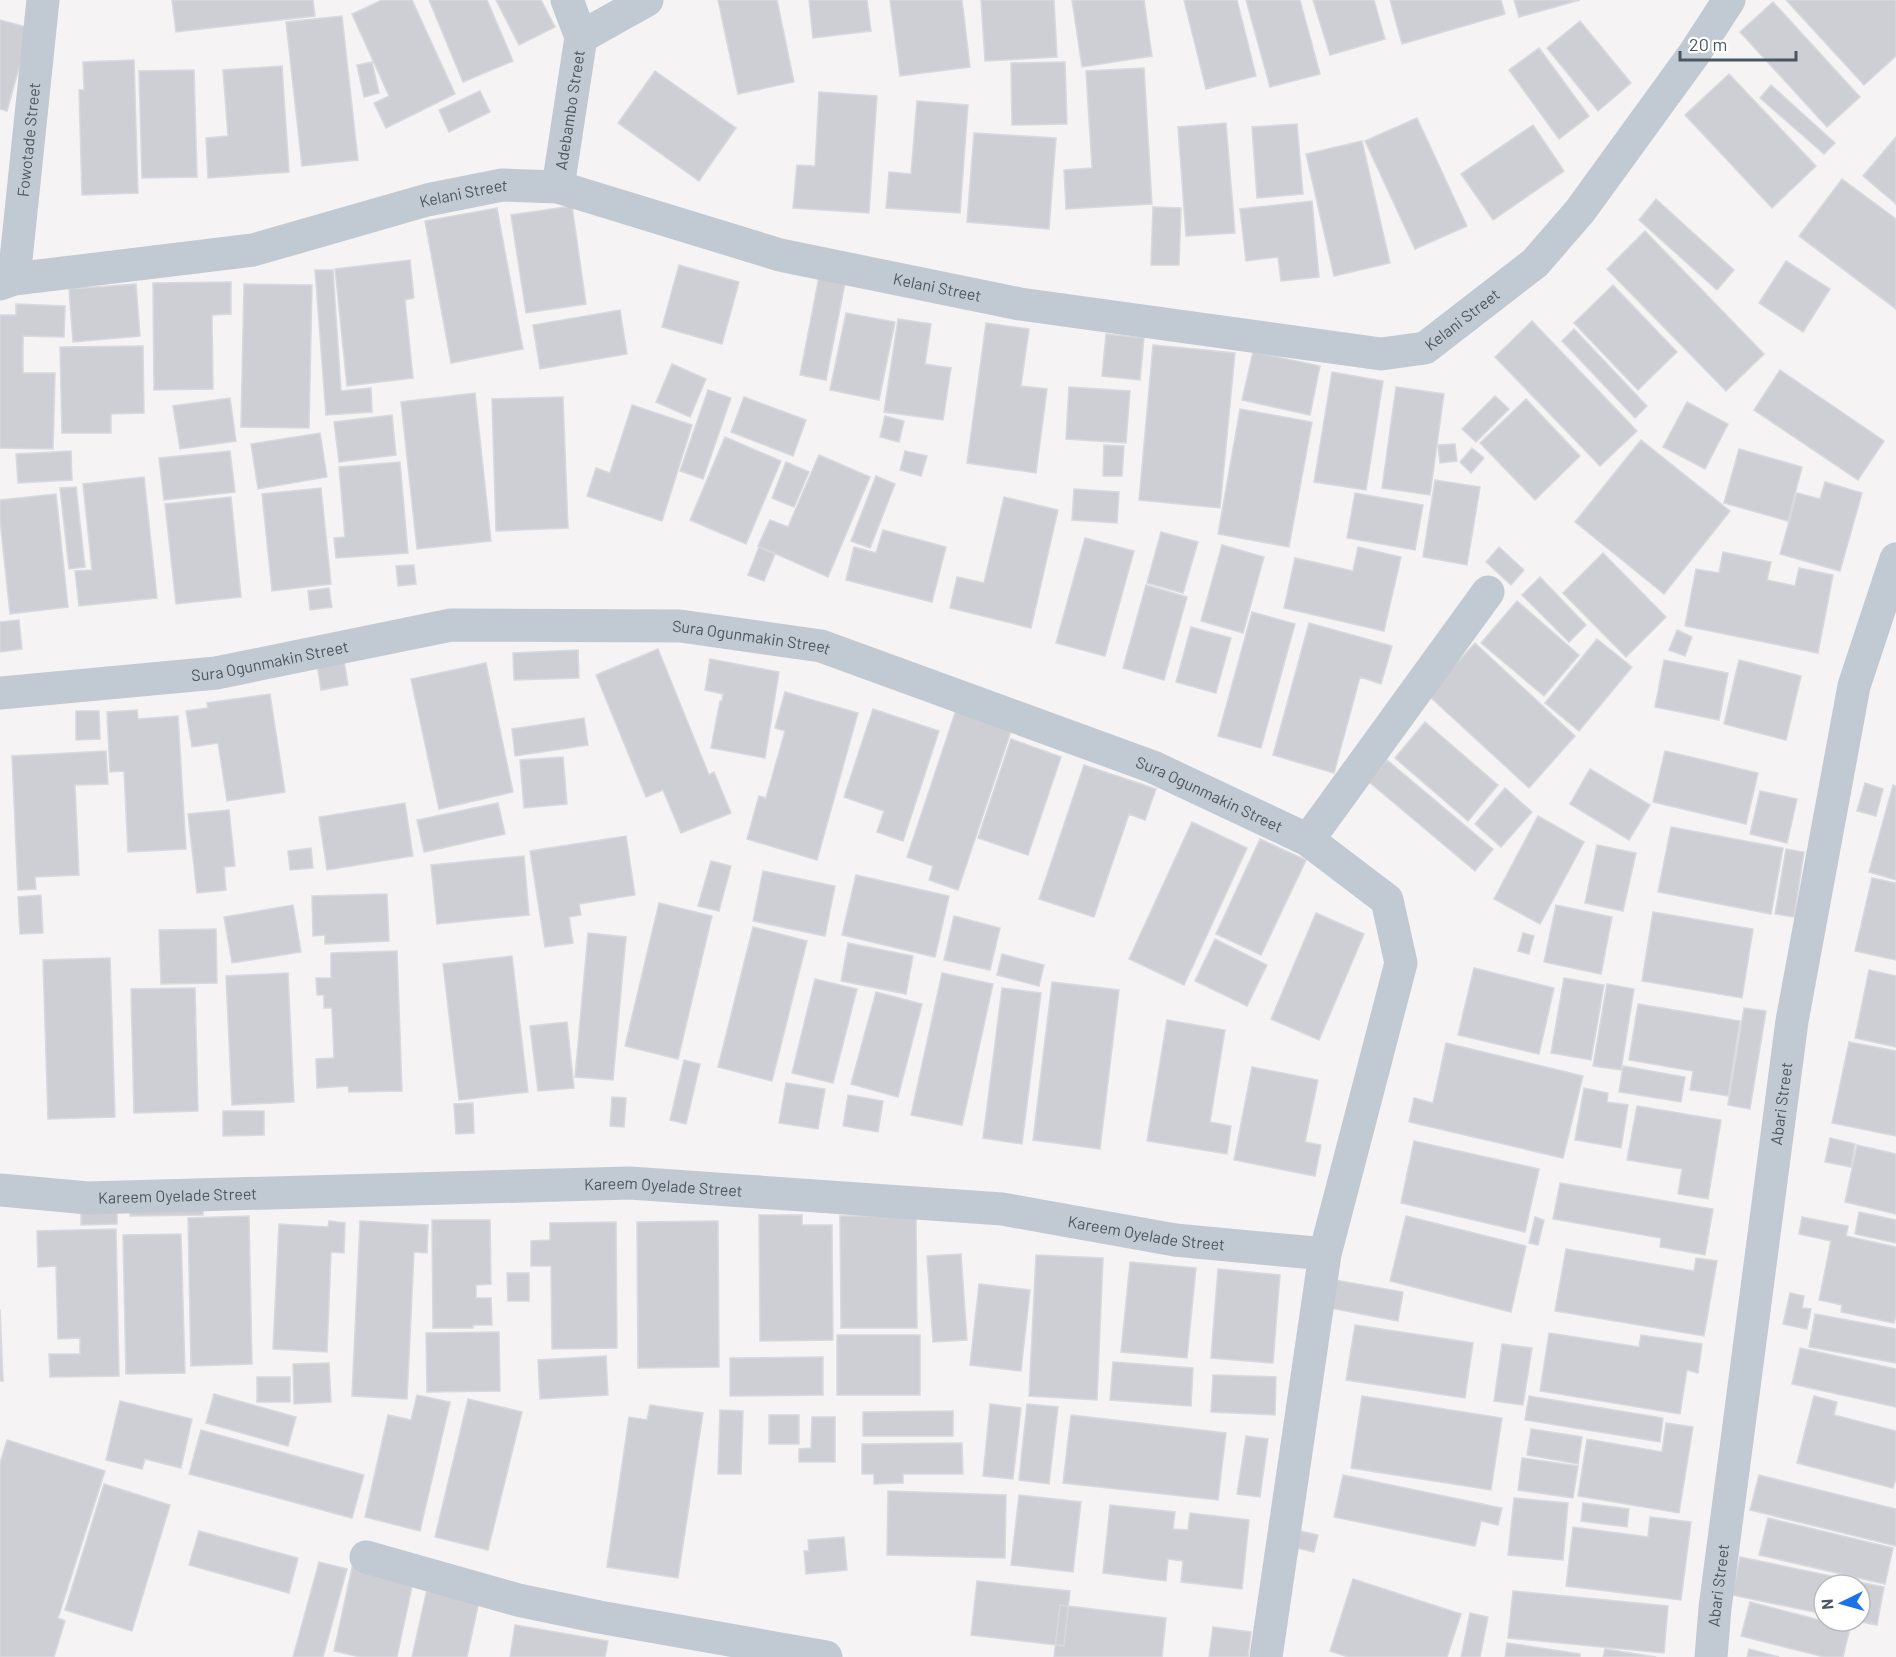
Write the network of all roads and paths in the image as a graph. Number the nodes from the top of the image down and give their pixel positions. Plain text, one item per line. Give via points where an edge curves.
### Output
1 (43, 0) edge
2 (567, 0) edge
3 (647, 0) edge
4 (1729, 0) edge
5 (581, 37) junction
6 (558, 187) junction
7 (7, 282) edge
8 (1896, 559) edge
9 (1488, 592) dead end
10 (0, 693) edge
11 (1308, 840) junction
12 (0, 1190) edge
13 (1325, 1254) junction
14 (366, 1557) dead end
15 (826, 1657) edge
16 (1266, 1657) edge
17 (1711, 1657) edge

1 - 7 street, Fowotade Street
2 - 5 street
3 - 5 street, Adebambo Street
4 - 6 street, Kelani Street via 1580,211 1535,263 1425,348 1382,354 1020,304 780,255
5 - 6 street, Adebambo Street
6 - 7 street, Kelani Street via 502,185 438,198 253,250
8 - 17 street, Abari Street via 1854,686 1792,1022 1714,1608
9 - 11 street
10 - 11 street, Sura Ogunmakin Street via 216,673 451,625 680,626 821,646 1153,767
11 - 13 street, Sura Ogunmakin Street via 1387,900 1401,963
12 - 13 street, Kareem Oyelade Street via 88,1197 630,1183 1002,1209 1174,1240
13 - 16 street
14 - 15 street via 518,1600

